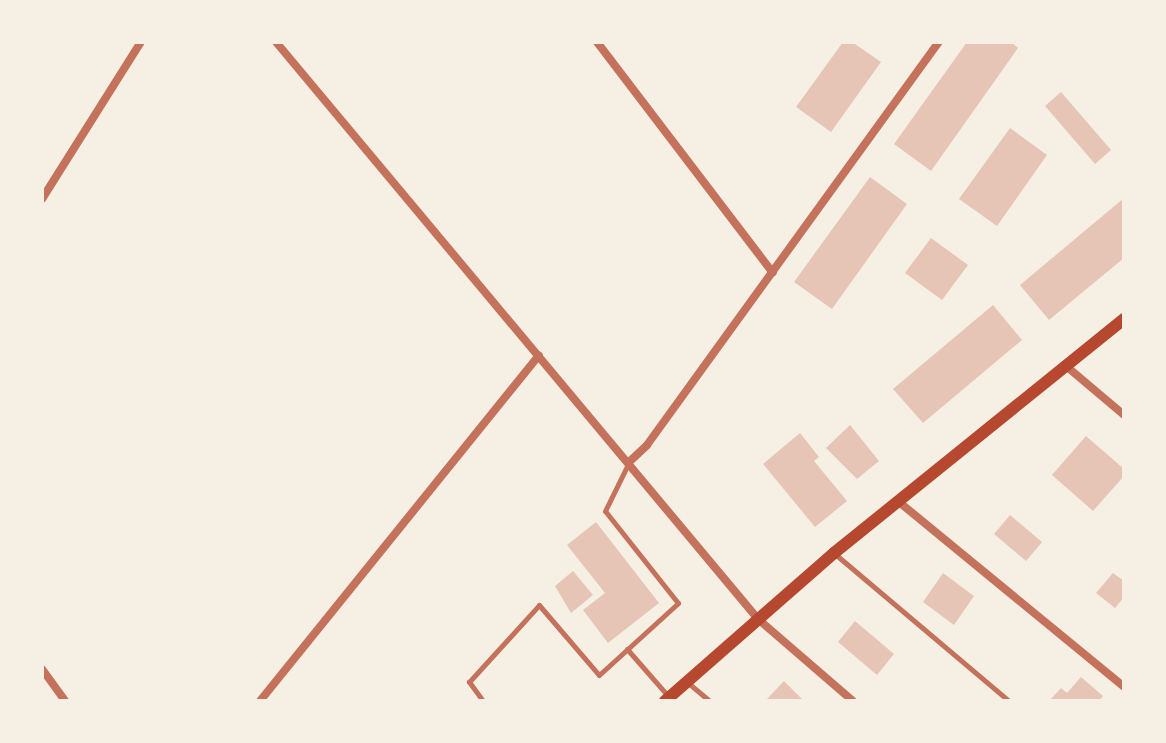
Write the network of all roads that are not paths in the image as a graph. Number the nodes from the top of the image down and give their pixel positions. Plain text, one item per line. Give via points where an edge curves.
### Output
1 (141, 42) edge
2 (276, 42) edge
3 (597, 42) edge
4 (939, 42) edge
5 (42, 199) edge
6 (773, 273) junction
7 (1124, 319) edge
8 (539, 355) junction
9 (1066, 366) junction
10 (1124, 415) edge
11 (628, 463) junction
12 (899, 502) junction
13 (834, 553) junction
14 (758, 619) junction
15 (627, 649) junction
16 (42, 669) edge
17 (686, 682) junction
18 (1124, 687) edge
19 (667, 699) edge
20 (65, 701) edge
21 (260, 701) edge
22 (483, 701) edge
23 (710, 701) edge
24 (853, 701) edge
25 (1009, 701) edge

1 - 5 street
2 - 8 street
3 - 6 street
4 - 6 street
6 - 11 street via 647,445
7 - 9 main road
8 - 11 street
8 - 21 street
9 - 10 street
9 - 12 main road
11 - 14 street
11 - 15 lane via 605,511 678,603
12 - 13 main road
12 - 18 street
13 - 14 main road
13 - 25 lane
14 - 17 main road
14 - 24 street
15 - 19 lane
15 - 22 lane via 599,675 539,605 469,682
16 - 20 street
17 - 19 main road
17 - 23 lane

